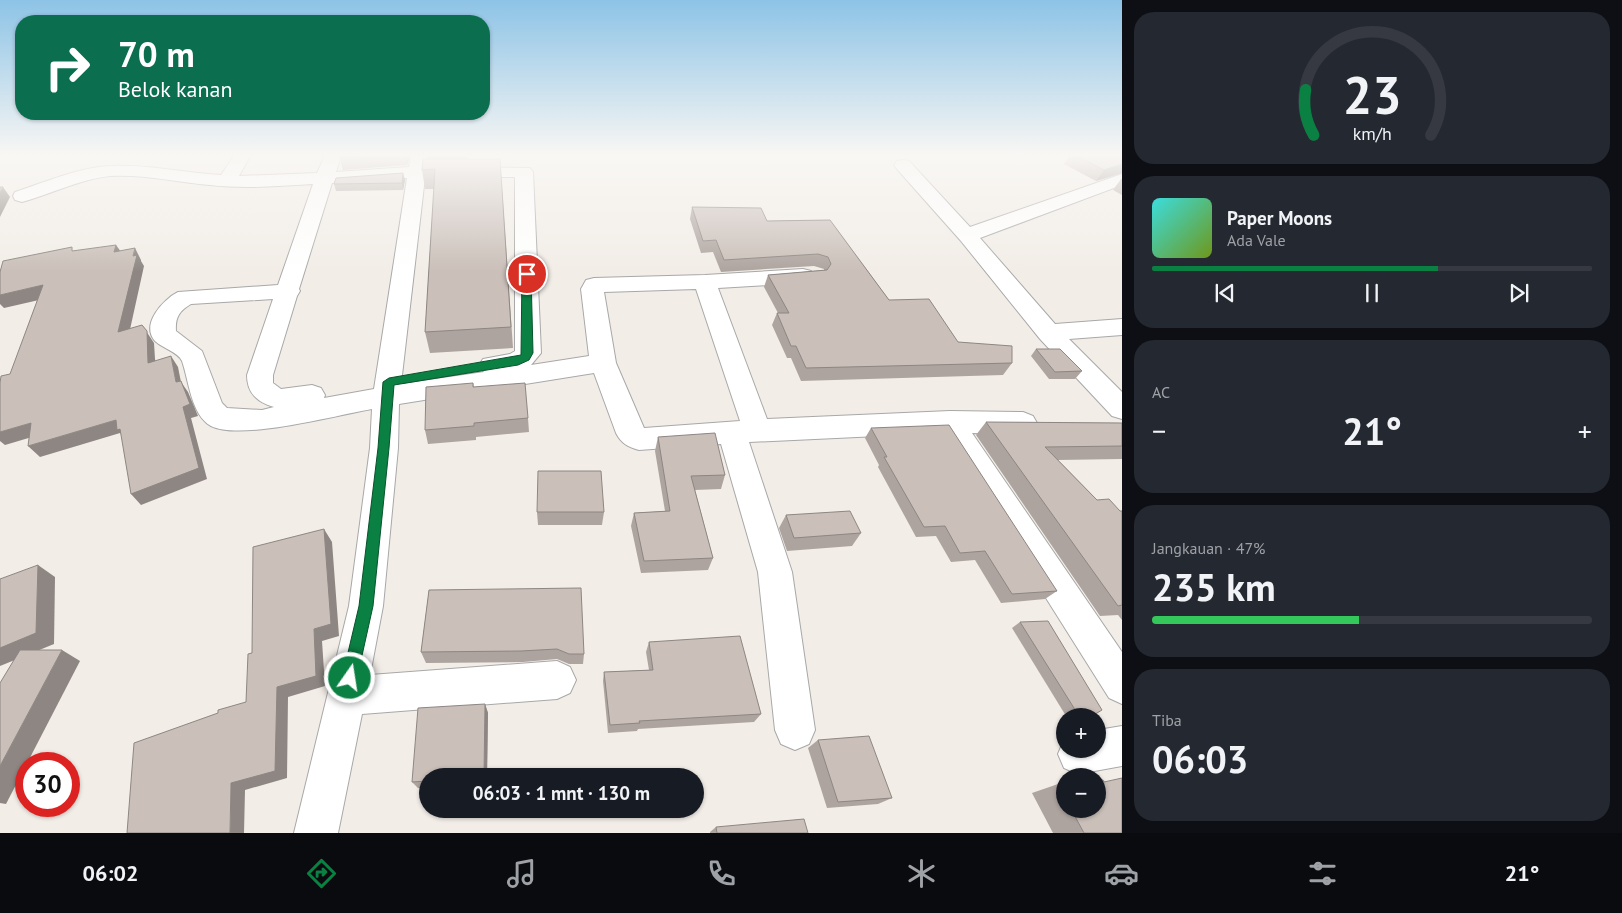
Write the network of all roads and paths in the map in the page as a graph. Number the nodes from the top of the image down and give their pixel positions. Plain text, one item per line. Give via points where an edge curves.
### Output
1 (26, 195) edge
2 (319, 195) edge
3 (413, 195) edge
4 (526, 195) edge
5 (930, 195) edge
6 (1078, 195) edge
7 (22, 196) dead end
8 (968, 237) junction
9 (814, 275) edge
10 (705, 282) junction
11 (288, 291) junction
12 (1122, 328) edge
13 (1049, 333) junction
14 (603, 363) junction
15 (388, 389) junction
16 (1117, 419) edge
17 (950, 422) junction
18 (1047, 423) edge
19 (744, 431) junction
20 (557, 680) dead end
21 (1122, 685) edge
22 (346, 696) junction
23 (795, 730) dead end
24 (1122, 746) edge
25 (1106, 749) edge
26 (316, 833) edge

1 - 7 street
2 - 11 street
3 - 15 street
4 - 15 street via 528,353 525,358
5 - 8 street
6 - 8 street
8 - 13 street
9 - 10 street
10 - 14 street via 594,285
10 - 19 street
11 - 15 street via 260,375 260,386 269,396 282,401
11 - 15 street via 186,297 169,308 163,326 164,335 193,357 210,408 220,418 262,420
12 - 13 street
13 - 16 street
14 - 15 street
14 - 19 street via 630,433 640,439
15 - 22 street via 366,606
17 - 18 street
17 - 19 street
17 - 21 street
19 - 23 street via 775,572
20 - 22 street
22 - 26 street
24 - 25 street

